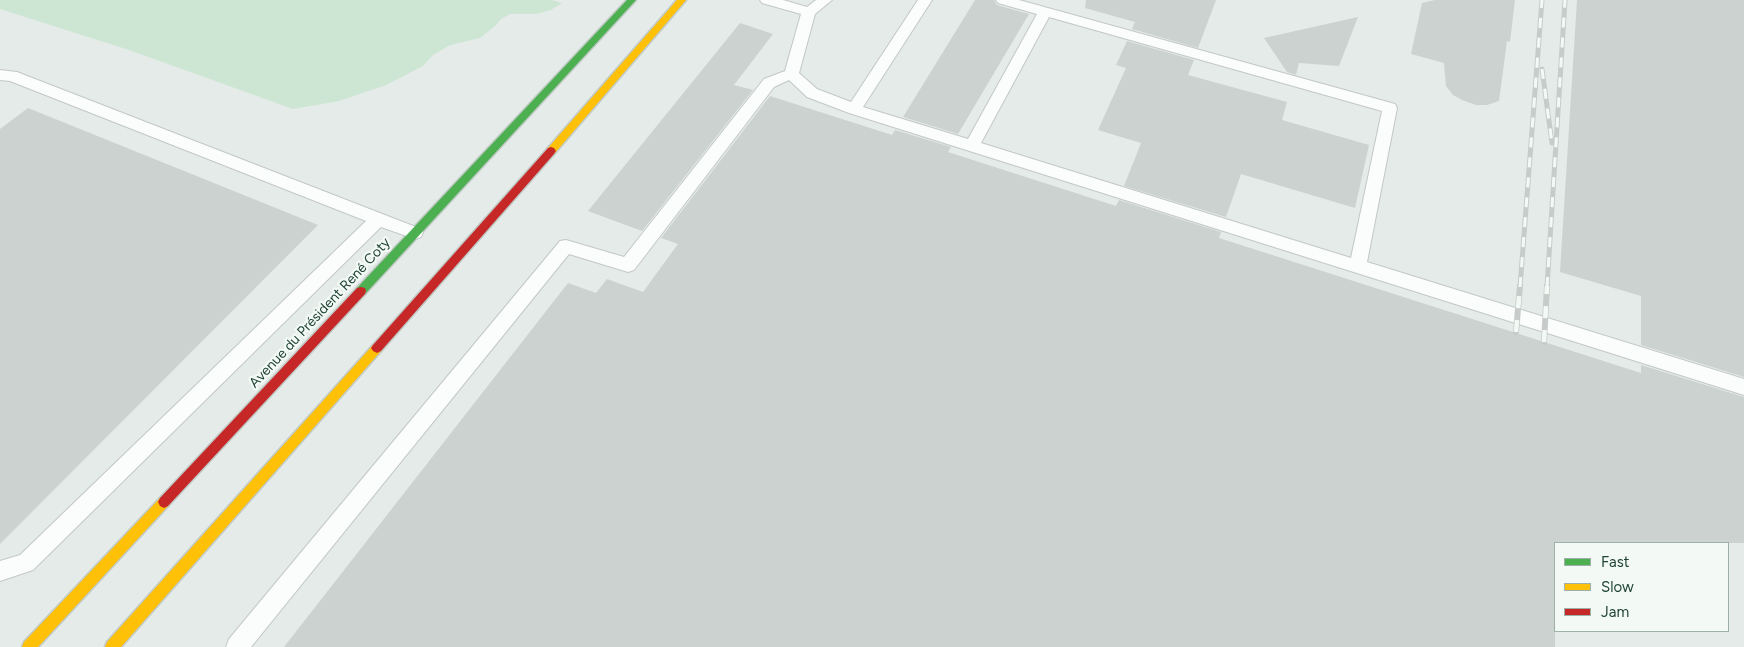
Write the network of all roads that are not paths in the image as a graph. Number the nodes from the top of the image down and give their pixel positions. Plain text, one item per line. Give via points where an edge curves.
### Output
1 (632, 0) edge
2 (682, 0) edge
3 (767, 0) edge
4 (825, 0) edge
5 (925, 0) edge
6 (1003, 0) edge
7 (809, 12) junction
8 (1045, 12) junction
9 (791, 74) junction
10 (0, 75) edge
11 (854, 109) junction
12 (972, 146) junction
13 (378, 219) junction
14 (415, 234) junction
15 (1358, 266) junction
16 (1744, 387) edge
17 (0, 570) edge
18 (29, 647) edge
19 (112, 647) edge
20 (237, 647) edge

1 - 14 main road, Avenue du Président René Coty
2 - 19 main road
3 - 7 lane
4 - 7 lane
5 - 11 lane
6 - 8 lane
7 - 9 lane
8 - 12 lane
8 - 15 lane via 1390,108
9 - 11 lane via 812,93
9 - 20 lane via 769,82 628,265 566,246
10 - 13 lane via 12,76
11 - 12 lane
12 - 15 lane
13 - 14 lane
13 - 17 lane via 26,564
14 - 18 main road, Avenue du Président René Coty
15 - 16 lane

